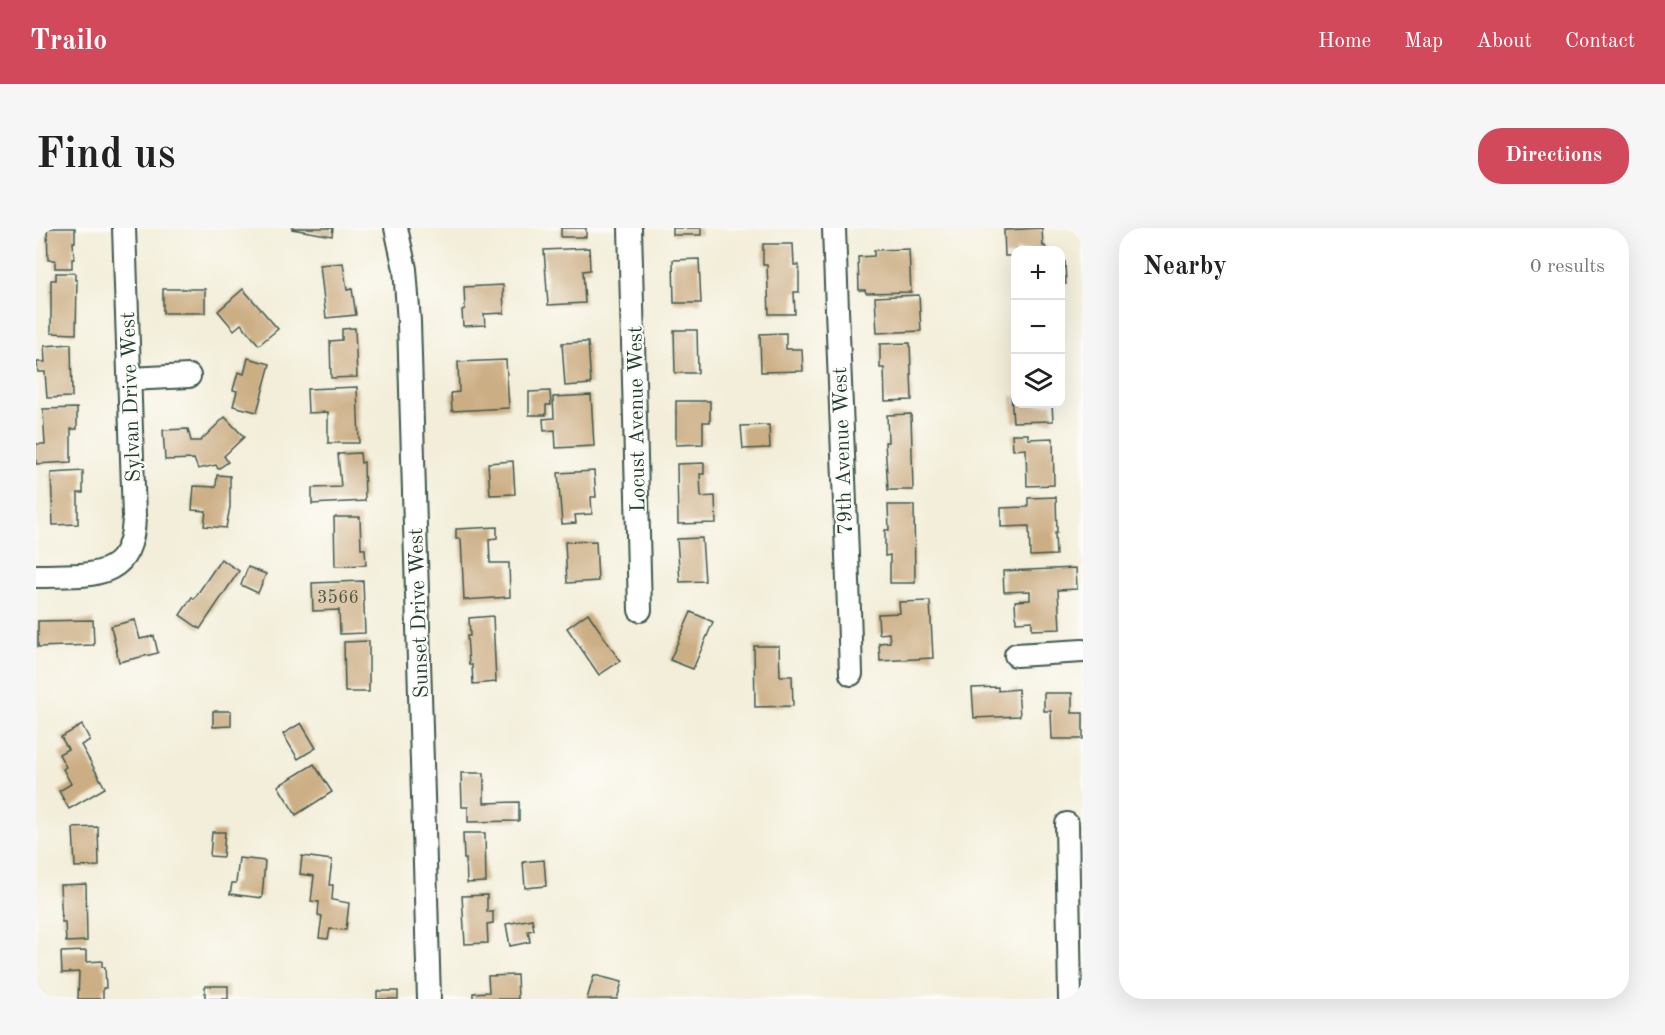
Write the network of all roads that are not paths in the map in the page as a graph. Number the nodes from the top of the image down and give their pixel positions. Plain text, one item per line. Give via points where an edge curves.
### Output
1 (124, 228) edge
2 (396, 228) edge
3 (630, 228) edge
4 (834, 228) edge
5 (189, 376) dead end
6 (129, 380) junction
7 (36, 576) edge
8 (640, 610) dead end
9 (1083, 651) edge
10 (1016, 655) dead end
11 (851, 674) dead end
12 (1067, 824) dead end
13 (429, 999) edge
14 (1070, 999) edge

1 - 6 street, Sylvan Drive West
2 - 13 street, Sunset Drive West via 410,322
3 - 8 street, Locust Avenue West
4 - 11 street, 79th Avenue West
5 - 6 street
6 - 7 street, Sylvan Drive West via 134,526 129,550 119,563 106,570
9 - 10 street
12 - 14 street

